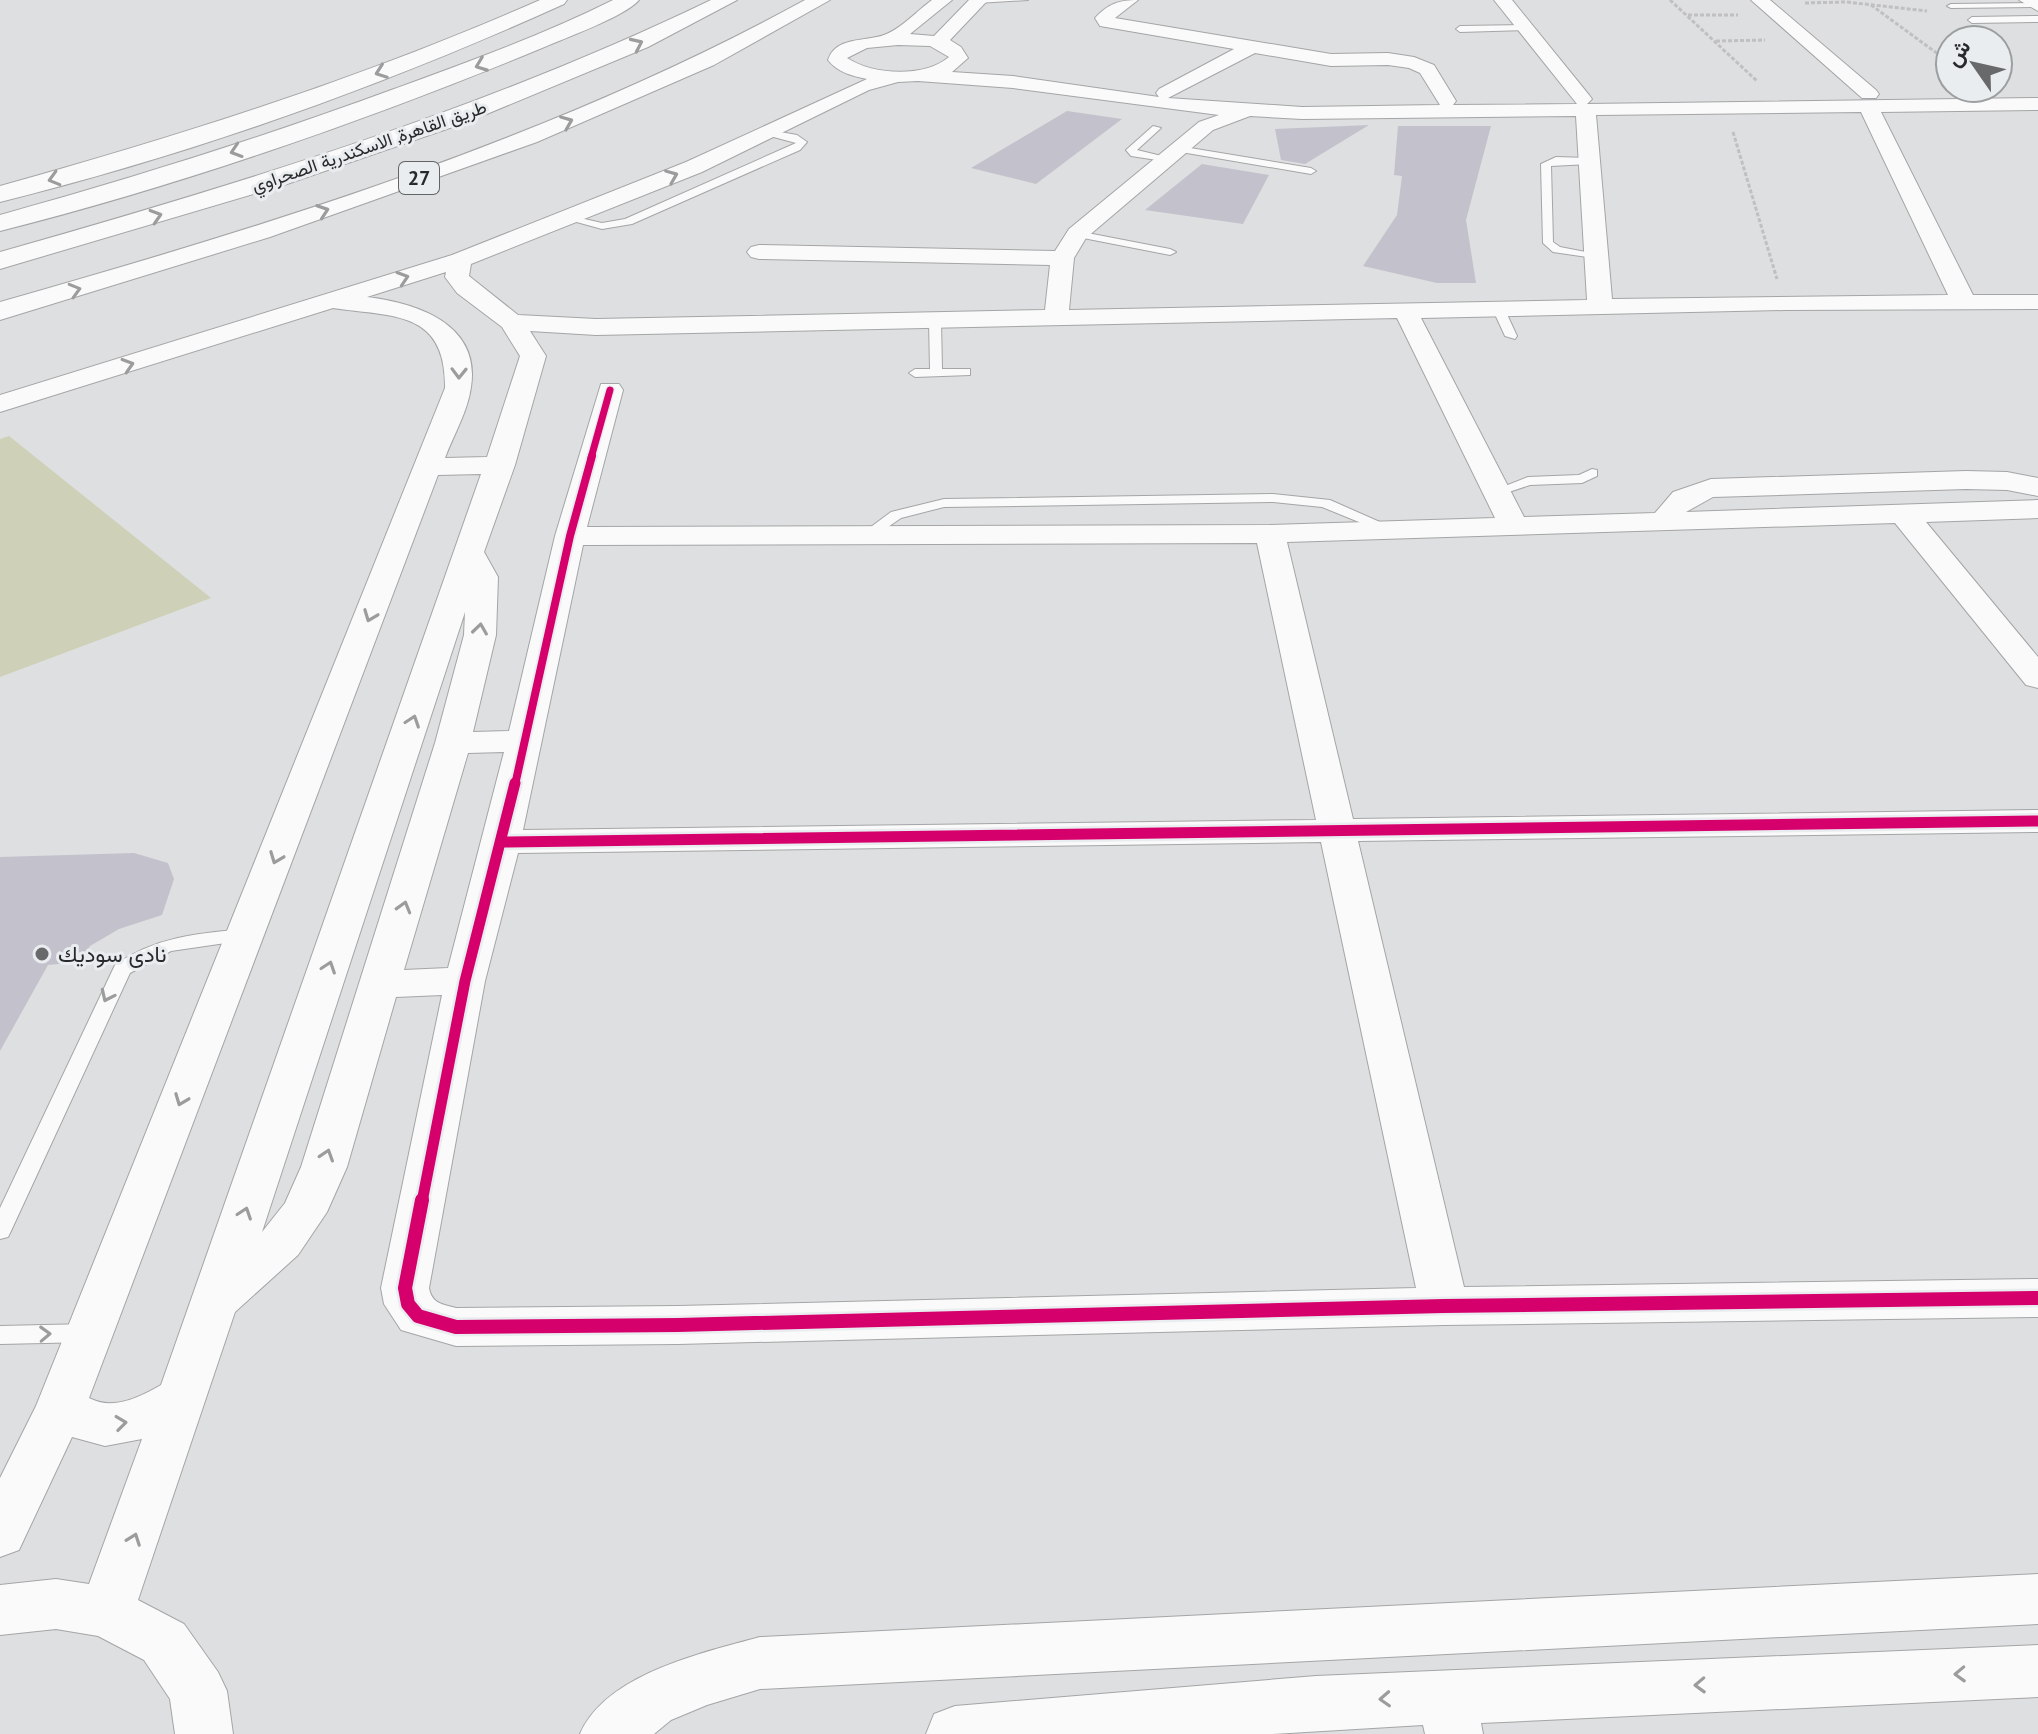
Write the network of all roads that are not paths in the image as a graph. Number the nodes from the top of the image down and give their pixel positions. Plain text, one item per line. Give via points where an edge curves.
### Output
1 (557, 0) edge
2 (629, 0) edge
3 (727, 0) edge
4 (820, 0) edge
5 (943, 0) edge
6 (1024, 0) edge
7 (1129, 0) edge
8 (1503, 0) edge
9 (978, 1) edge
10 (1766, 6) edge
11 (1951, 6) dead end
12 (2036, 7) edge
13 (1972, 20) dead end
14 (1526, 28) junction
15 (1460, 29) dead end
16 (890, 40) junction
17 (937, 43) junction
18 (1254, 46) junction
19 (957, 52) junction
20 (847, 69) junction
21 (907, 75) junction
22 (1047, 81) junction
23 (1166, 93) junction
24 (1868, 100) junction
25 (1446, 101) junction
26 (2037, 101) edge
27 (1722, 103) junction
28 (1584, 105) junction
29 (1188, 107) junction
30 (1245, 111) junction
31 (1206, 126) junction
32 (1156, 128) dead end
33 (769, 133) junction
34 (711, 134) dead end
35 (1172, 154) junction
36 (1589, 161) junction
37 (646, 162) dead end
38 (1311, 171) dead end
39 (593, 184) junction
40 (629, 193) junction
41 (0, 194) edge
42 (567, 218) junction
43 (0, 223) edge
44 (1077, 234) junction
45 (759, 252) dead end
46 (1170, 252) dead end
47 (1597, 257) junction
48 (1062, 258) junction
49 (460, 260) junction
50 (0, 261) edge
51 (335, 301) junction
52 (1964, 302) junction
53 (2038, 302) edge
54 (1600, 308) junction
55 (1499, 310) junction
56 (0, 311) edge
57 (499, 312) junction
58 (1406, 312) junction
59 (1056, 320) junction
60 (935, 322) junction
61 (433, 323) junction
62 (596, 327) junction
63 (1511, 336) dead end
64 (533, 356) junction
65 (83, 367) junction
66 (966, 372) dead end
67 (915, 373) dead end
68 (936, 373) junction
69 (0, 380) edge
70 (610, 390) dead end
71 (0, 404) edge
72 (501, 465) junction
73 (427, 467) junction
74 (1592, 473) dead end
75 (2038, 487) edge
76 (1497, 492) junction
77 (2038, 509) edge
78 (1903, 513) junction
79 (1666, 521) junction
80 (1514, 526) junction
81 (1391, 530) junction
82 (1270, 534) junction
83 (867, 535) junction
84 (570, 536) junction
85 (470, 553) junction
86 (2038, 678) edge
87 (522, 741) junction
88 (453, 743) junction
89 (2038, 821) edge
90 (1337, 830) junction
91 (502, 842) junction
92 (246, 935) junction
93 (465, 981) junction
94 (382, 984) junction
95 (0, 1231) edge
96 (2038, 1298) edge
97 (214, 1303) junction
98 (1444, 1306) junction
99 (90, 1333) junction
100 (0, 1335) edge
101 (181, 1399) junction
102 (61, 1406) junction
103 (0, 1533) edge
104 (2038, 1599) edge
105 (0, 1610) edge
106 (106, 1612) junction
107 (2038, 1671) edge
108 (1450, 1715) edge
109 (1318, 1718) edge
110 (211, 1732) edge
111 (609, 1734) edge
112 (955, 1734) edge

1 -> 41 main road via 315,96
2 -> 43 main road, طريق القاهرة, الاسكندرية الصحراوي via 518,51 345,116
50 -> 3 main road, طريق القاهرة, الاسكندرية الصحراوي / 27 via 395,140 612,55
56 -> 4 main road, 27 via 256,234 483,155 668,78
5 - 16 street
6 - 9 lane
7 - 18 street via 1104,18 1106,22
8 - 14 street
9 - 17 street
10 - 24 street
11 - 12 lane
12 - 13 lane
14 - 15 lane
14 - 28 street
16 - 17 street
16 - 20 street via 863,43 839,54 837,60
17 - 19 street
18 - 23 street
18 - 25 street via 1331,60 1374,59 1390,48 1413,47 1425,52 1423,66
19 - 21 street via 959,58 946,68
19 - 22 street
20 - 21 street
20 - 34 street
21 - 22 street
21 - 33 street via 862,86
22 - 23 street
22 - 29 street
23 - 25 street via 1296,102
24 - 26 street
24 - 27 street
24 - 27 street via 1772,95
24 - 52 street
25 - 28 street
27 - 28 street
28 - 30 street
28 - 36 street
29 - 30 street
29 - 31 street
30 - 31 street
31 - 35 street
32 - 35 lane via 1131,150 1140,155
40 -> 33 street
33 - 42 lane via 802,142 628,222 602,226
35 - 38 lane
35 - 44 street
36 - 47 street
36 - 47 lane via 1547,162 1548,243 1557,250
37 - 39 street
39 - 40 street
39 - 65 street via 417,255
40 - 42 street
42 - 49 street
44 - 46 lane
44 - 48 street
45 - 48 street
47 - 54 street
48 - 59 street
51 -> 49 street
49 - 57 street via 457,277
51 - 61 street via 382,305
65 -> 51 street
52 - 53 street
52 - 54 street
54 - 55 street
55 - 58 street
55 - 63 lane
57 - 61 street
57 - 62 street
57 - 64 street
58 - 59 street
58 - 76 street
59 - 60 street
60 - 62 street
60 - 68 lane
61 -> 73 street via 453,343 462,365
62 - 64 street
64 - 72 street
65 - 69 street
65 - 71 street
66 - 68 lane
67 - 68 lane
70 - 84 street
72 - 73 street
72 - 85 street
73 -> 92 street
74 - 76 lane via 1582,479 1528,481
75 - 79 street via 1966,480 1711,488 1671,507
76 - 80 street
77 - 78 street
78 - 79 street
78 - 86 street
79 - 80 street
80 - 81 street
81 - 82 street
81 - 83 lane via 1325,503 1273,498 944,503 896,515
82 - 83 street
82 - 90 street
83 - 84 street
84 - 87 street
88 -> 85 street via 480,635 482,577
97 -> 85 street
87 - 88 street
87 - 91 street
94 -> 88 street
89 - 90 street
90 - 91 street
90 - 98 street
91 - 93 street
92 -> 95 lane via 170,944 122,969
92 -> 99 street
93 - 94 street
93 - 98 street via 405,1288 408,1304 433,1322 456,1327 678,1325
97 -> 94 street via 281,1242 304,1212 324,1167
96 - 98 street
97 - 101 street
100 -> 99 lane
99 - 102 street
102 -> 101 street via 92,1424 114,1425 138,1421
106 -> 101 street
102 - 103 street
104 - 111 street via 760,1663 651,1701
105 - 106 street via 56,1604
106 - 110 street via 164,1642 198,1691
107 -> 108 street
108 -> 109 street
109 - 112 street

